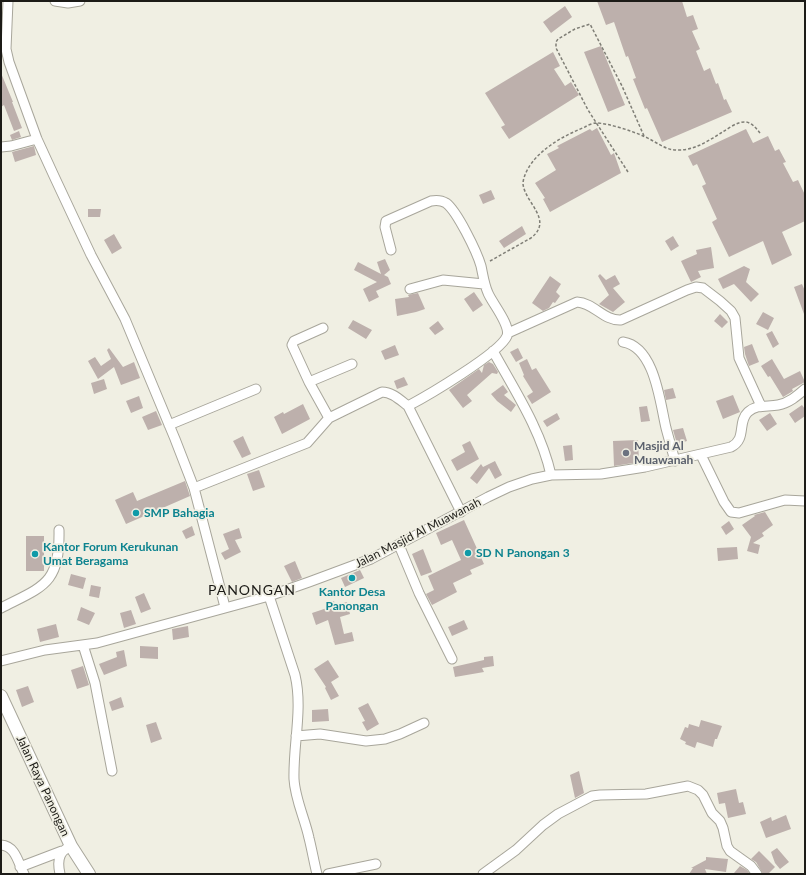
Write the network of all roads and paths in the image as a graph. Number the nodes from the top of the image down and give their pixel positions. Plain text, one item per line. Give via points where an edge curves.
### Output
1 (8, 1) edge
2 (55, 1) edge
3 (80, 1) edge
4 (595, 122) junction
5 (760, 133) dead end
6 (644, 136) junction
7 (37, 139) junction
8 (1, 147) edge
9 (628, 172) dead end
10 (391, 250) dead end
11 (481, 265) junction
12 (484, 284) junction
13 (410, 289) dead end
14 (323, 328) dead end
15 (508, 333) junction
16 (623, 342) dead end
17 (493, 352) junction
18 (352, 364) dead end
19 (309, 382) junction
20 (256, 389) dead end
21 (805, 389) edge
22 (408, 406) junction
23 (761, 406) junction
24 (329, 418) junction
25 (169, 425) junction
26 (701, 455) junction
27 (675, 461) junction
28 (551, 475) junction
29 (194, 488) junction
30 (805, 501) edge
31 (461, 512) junction
32 (59, 530) dead end
33 (399, 545) junction
34 (269, 596) junction
35 (225, 607) junction
36 (1, 608) edge
37 (83, 645) junction
38 (452, 659) dead end
39 (1, 660) edge
40 (1, 696) edge
41 (424, 723) dead end
42 (296, 736) junction
43 (112, 771) dead end
44 (1, 845) edge
45 (67, 848) junction
46 (376, 864) dead end
47 (22, 871) edge
48 (60, 874) edge
49 (89, 874) edge
50 (317, 874) edge
51 (328, 874) edge
52 (483, 874) edge
53 (757, 874) edge

1 - 7 street via 6,49
2 - 3 street
4 - 6 path
4 - 6 path via 555,44 565,34 588,23 622,86
4 - 9 path
4 - 11 path via 562,138 534,160 523,185 540,220 539,229 531,238
5 - 6 path via 752,124 738,123 702,145 678,150 666,148
7 - 8 street
7 - 25 street via 91,255 125,319
10 - 11 street via 385,227 386,221 437,200 445,203 457,216
11 - 12 street
12 - 13 street via 443,280
12 - 15 street
14 - 19 street via 294,341 292,345
15 - 17 street
15 - 23 street via 577,302 585,302 613,320 621,320 687,290 703,288 731,311 735,318 739,358
16 - 27 street via 636,347 647,360 656,382
17 - 22 street
17 - 28 street via 538,434
18 - 19 street
19 - 24 street
20 - 25 street
21 - 23 street via 778,406
22 - 24 street via 395,396 382,392
22 - 31 street
23 - 26 street, Jalan Masjid Al Muawanah via 745,415 741,436 736,445
24 - 29 street via 307,443
25 - 29 street
26 - 27 street, Jalan Masjid Al Muawanah
26 - 30 street via 731,512 739,513 785,500
27 - 28 street, Jalan Masjid Al Muawanah via 601,474
28 - 31 street, Jalan Masjid Al Muawanah via 509,487
29 - 35 street
31 - 33 street, Jalan Masjid Al Muawanah
32 - 36 street via 59,546 52,575 36,590
33 - 34 street, Jalan Masjid Al Muawanah via 371,559
33 - 38 street via 418,593
34 - 35 street, Jalan Masjid Al Muawanah
34 - 42 street via 298,687
35 - 37 street, Jalan Masjid Al Muawanah
37 - 39 street, Jalan Masjid Al Muawanah
37 - 43 street via 94,683
40 - 45 main road, Jalan Raya Panongan
41 - 42 street via 385,739 366,741 320,734
42 - 50 street via 294,780
44 - 47 street via 14,851
45 - 47 street
45 - 48 street via 59,858
45 - 49 main road, Jalan Raya Panongan
46 - 51 street
52 - 53 street via 558,814 592,796 646,794 688,786 703,795 712,813 720,821 730,851 751,866

